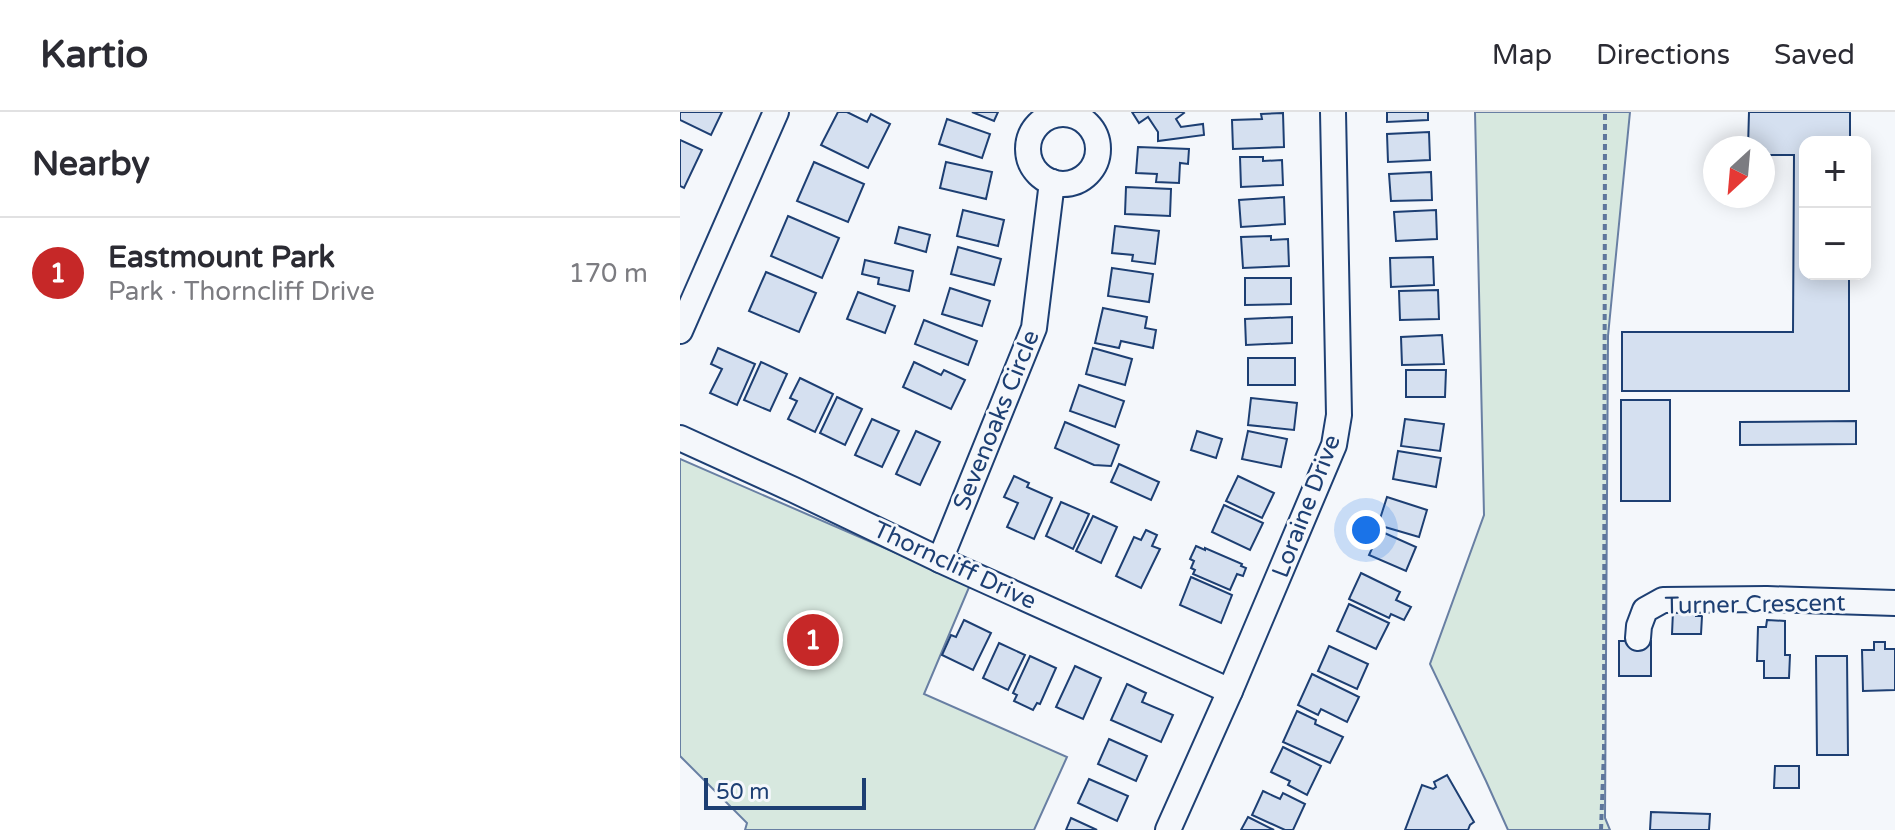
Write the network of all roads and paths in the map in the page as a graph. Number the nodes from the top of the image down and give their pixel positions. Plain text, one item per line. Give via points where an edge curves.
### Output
1 (776, 112) edge
2 (1333, 112) edge
3 (1605, 112) edge
4 (1052, 182) dead end
5 (680, 331) edge
6 (680, 438) edge
7 (940, 560) junction
8 (1895, 603) edge
9 (1638, 638) dead end
10 (1230, 691) junction
11 (1168, 830) edge
12 (1601, 830) edge

1 - 5 street
2 - 10 street, Loraine Drive via 1339,415 1334,445
3 - 12 path
4 - 7 street, Sevenoaks Circle via 1034,328
6 - 7 street, Thorncliff Drive
7 - 10 street, Thorncliff Drive
8 - 9 street, Turner Crescent via 1663,600 1645,610
10 - 11 street, Loraine Drive

